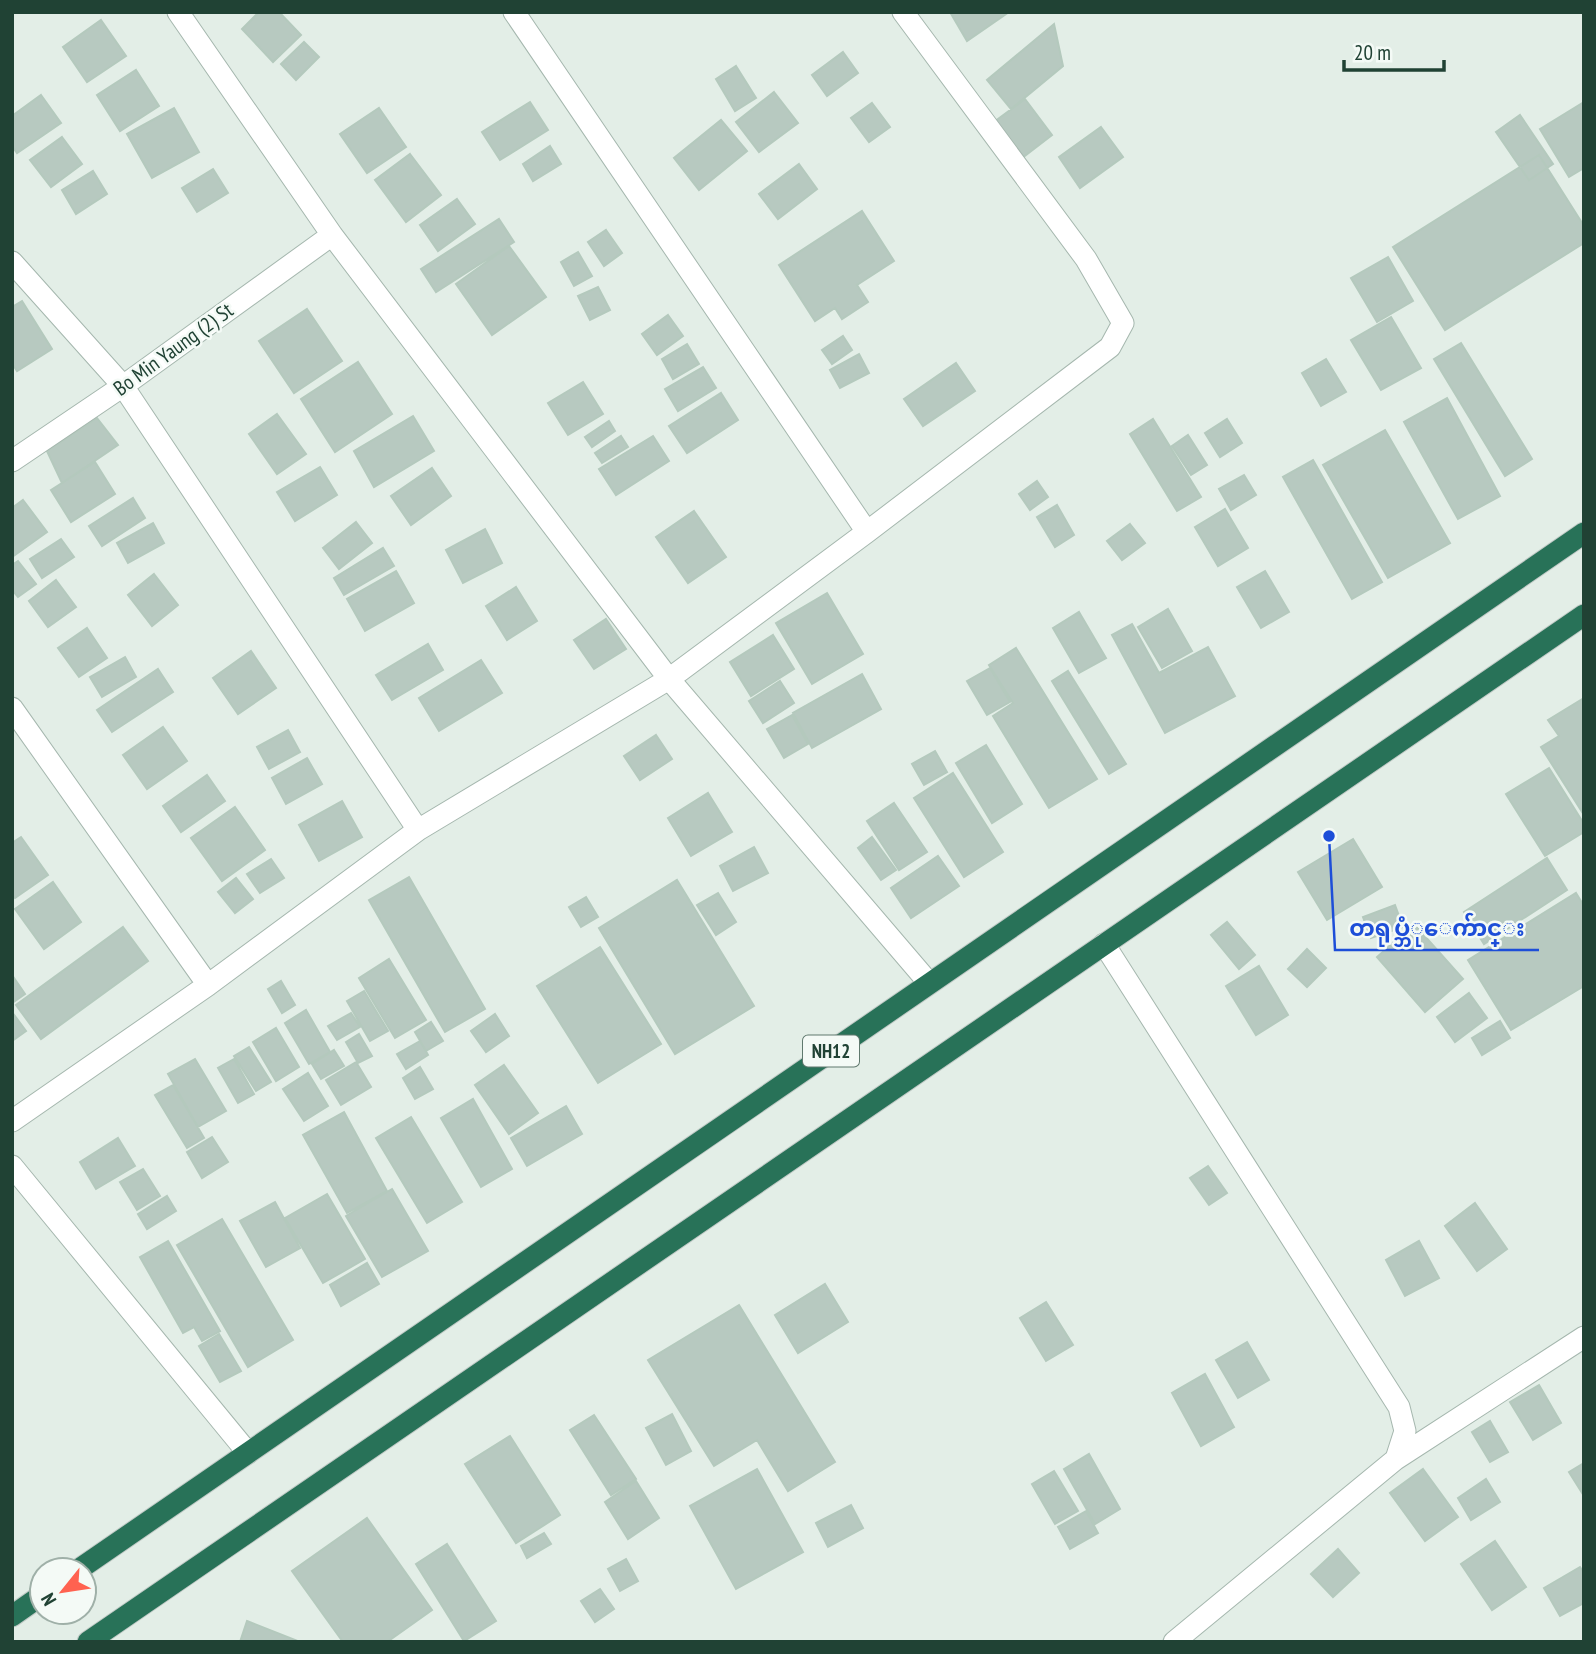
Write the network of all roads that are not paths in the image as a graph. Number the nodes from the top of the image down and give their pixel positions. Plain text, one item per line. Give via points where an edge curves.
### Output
1 (178, 12) edge
2 (514, 12) edge
3 (903, 12) edge
4 (332, 235) junction
5 (12, 262) edge
6 (123, 386) junction
7 (12, 461) edge
8 (867, 532) junction
9 (1584, 533) edge
10 (1584, 615) edge
11 (669, 679) junction
12 (12, 708) edge
13 (418, 830) junction
14 (1104, 944) junction
15 (929, 983) junction
16 (208, 985) junction
17 (12, 1121) edge
18 (12, 1166) edge
19 (1584, 1337) edge
20 (248, 1453) junction
21 (1396, 1459) junction
22 (98, 1556) edge
23 (28, 1605) edge
24 (12, 1616) edge
25 (89, 1642) edge
26 (1174, 1642) edge

1 - 4 street
2 - 8 street
3 - 8 street via 1086,259 1123,323 1110,347
4 - 6 street, Bo Min Yaung (2) St
4 - 11 street
5 - 6 street
6 - 7 street, Bo Min Yaung (2) St
6 - 13 street
8 - 11 street
9 - 15 highway, NH12
10 - 14 highway
11 - 13 street
11 - 15 street
12 - 16 street
13 - 16 street
14 - 21 street via 1399,1407 1405,1431
14 - 25 highway
15 - 20 highway, NH12
16 - 17 street
18 - 20 street
19 - 21 street
20 - 22 highway, NH12
21 - 26 street
23 - 24 highway

